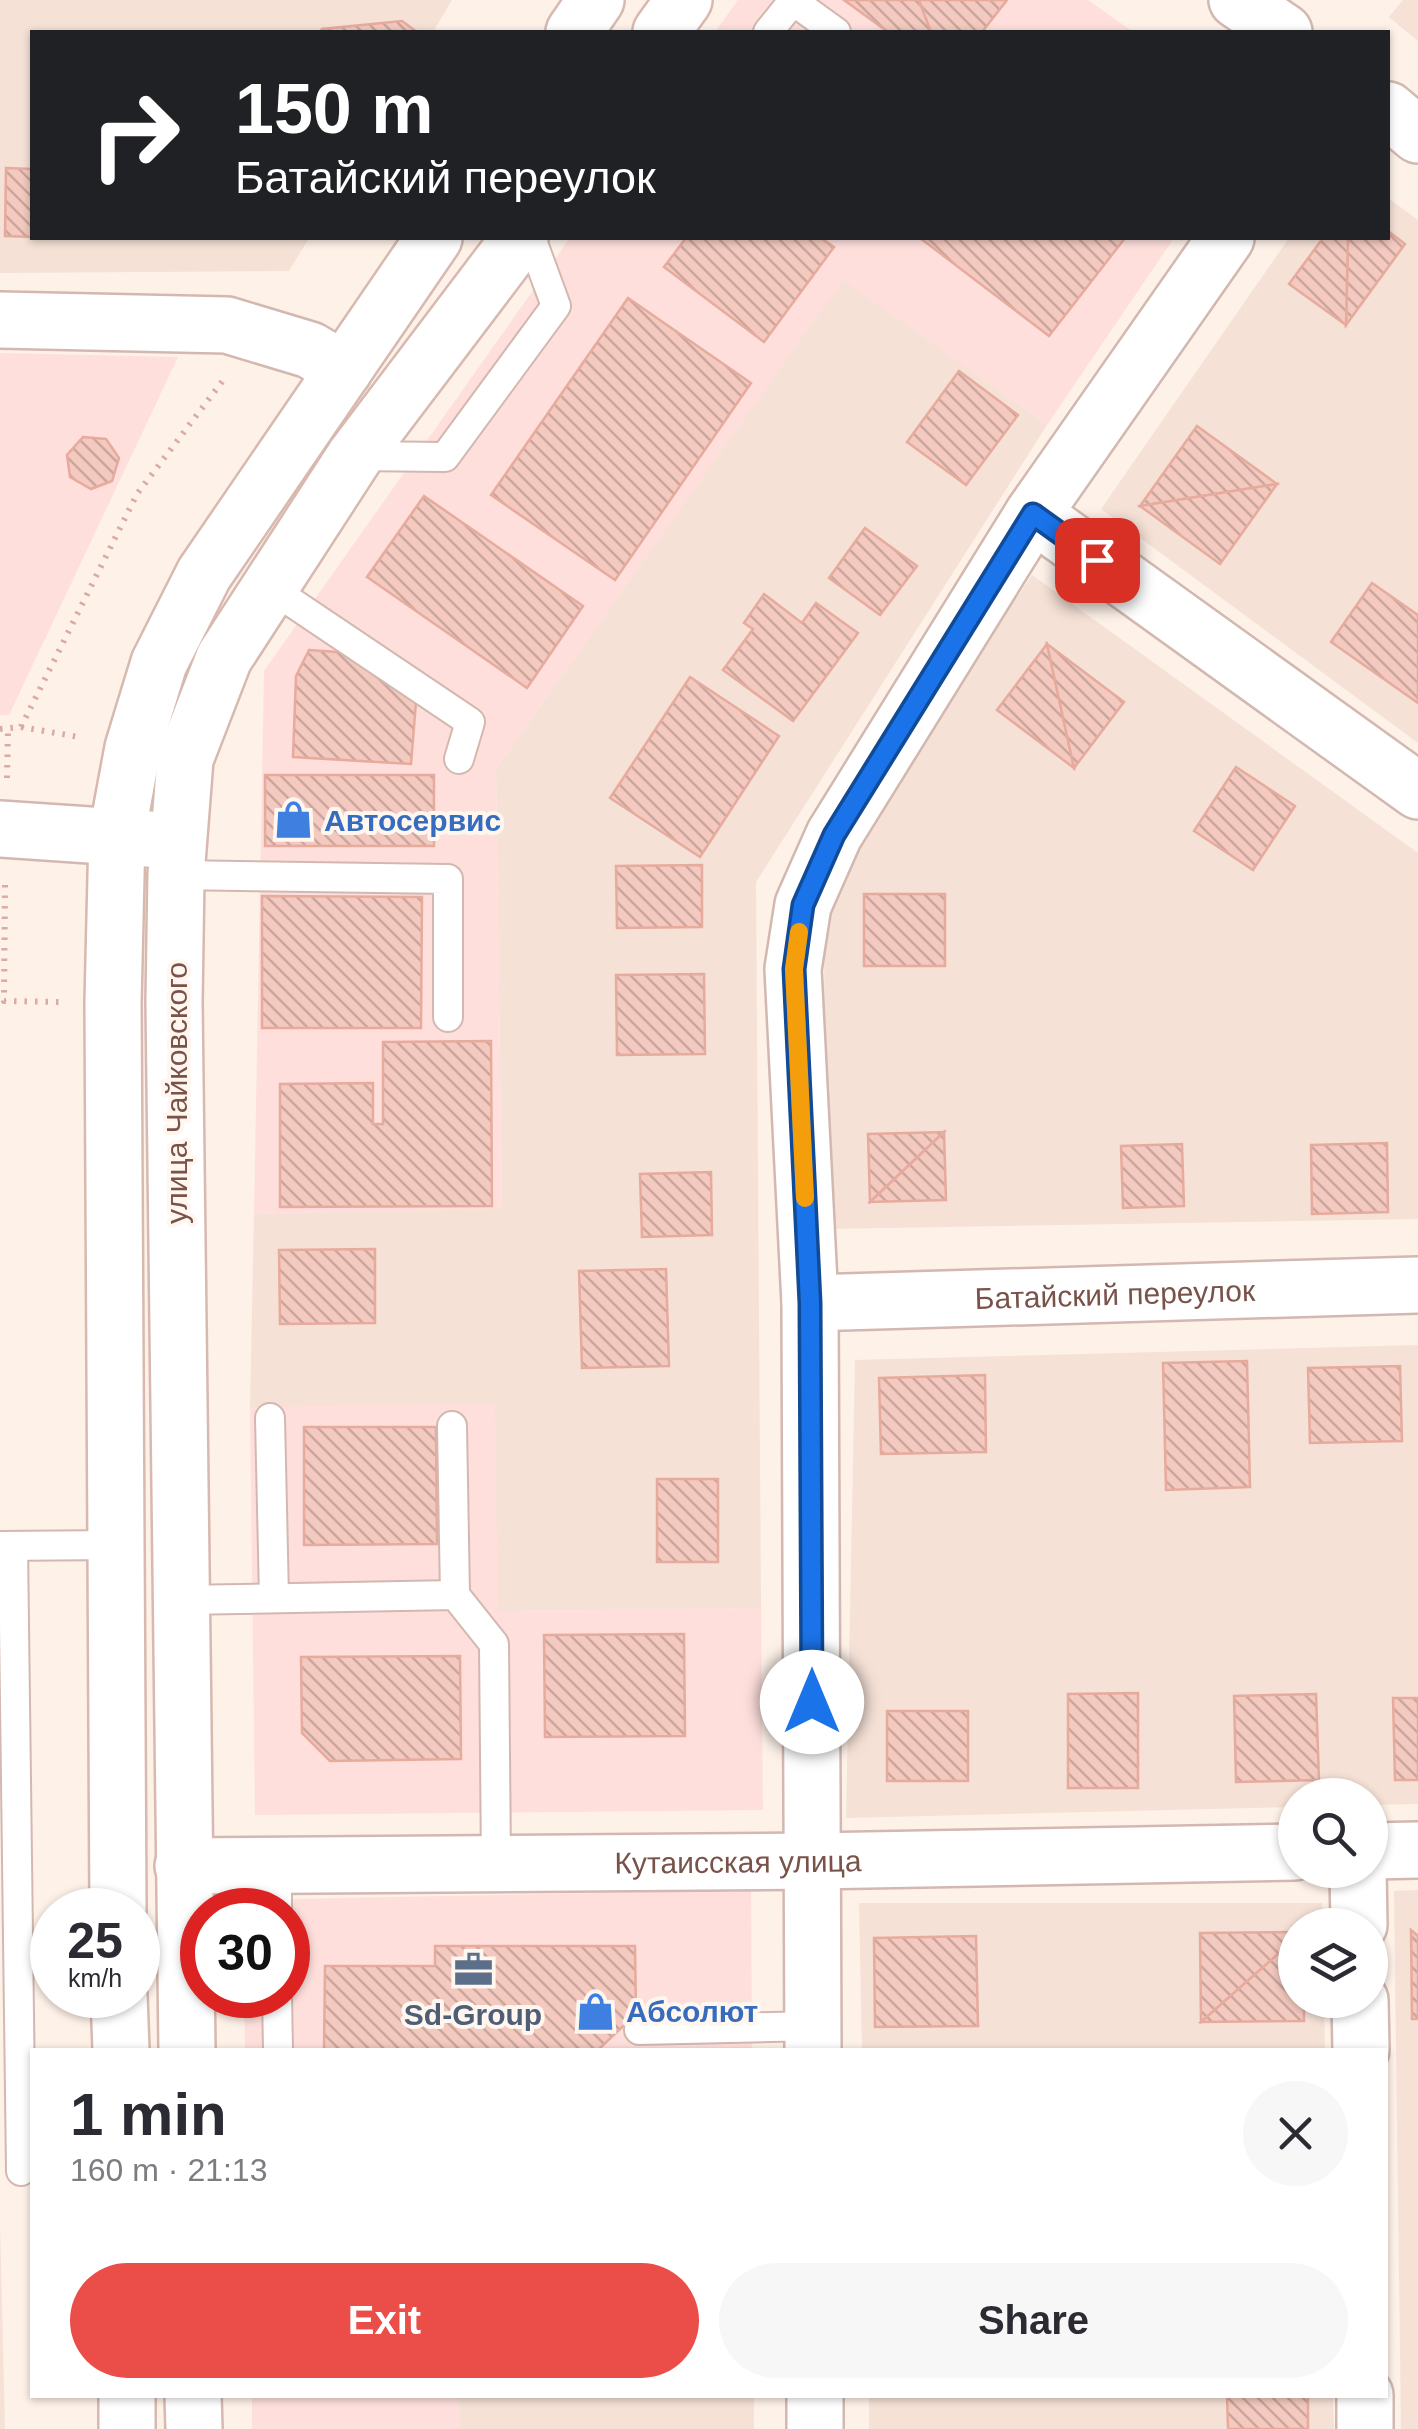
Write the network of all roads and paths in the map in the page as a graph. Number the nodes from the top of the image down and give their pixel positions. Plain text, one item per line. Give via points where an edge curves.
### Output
1 (596, 0) edge
2 (684, 0) edge
3 (1237, 0) edge
4 (575, 30) edge
5 (662, 30) edge
6 (770, 30) edge
7 (833, 30) edge
8 (1281, 30) edge
9 (1390, 112) edge
10 (1418, 135) edge
11 (433, 240) edge
12 (518, 240) edge
13 (532, 240) edge
14 (1225, 240) edge
15 (0, 320) edge
16 (258, 334) junction
17 (344, 370) junction
18 (355, 456) junction
19 (1033, 514) junction
20 (269, 587) junction
21 (21, 727) junction
22 (4, 729) edge
23 (86, 738) dead end
24 (459, 759) dead end
25 (1418, 791) edge
26 (3, 829) edge
27 (116, 834) junction
28 (177, 858) junction
29 (113, 1002) junction
30 (448, 1017) dead end
31 (1418, 1285) edge
32 (810, 1303) junction
33 (270, 1418) dead end
34 (452, 1426) dead end
35 (114, 1545) junction
36 (6, 1546) edge
37 (454, 1595) junction
38 (274, 1598) junction
39 (180, 1600) junction
40 (1418, 1850) edge
41 (1388, 1851) edge
42 (1278, 1852) edge
43 (813, 1861) junction
44 (496, 1864) junction
45 (183, 1866) junction
46 (118, 1888) edge
47 (277, 1888) edge
48 (120, 2018) edge
49 (278, 2018) edge
50 (1360, 2018) edge
51 (638, 2030) dead end
52 (813, 2038) edge
53 (121, 2048) edge
54 (187, 2048) edge
55 (278, 2048) edge
56 (1361, 2048) edge
57 (18, 2171) edge
58 (126, 2398) edge
59 (194, 2398) edge
60 (814, 2398) edge
61 (1365, 2398) edge
62 (127, 2429) edge
63 (194, 2429) edge
64 (815, 2429) edge
65 (1365, 2429) edge

1 - 4 street
2 - 5 street
3 - 8 street
6 - 7 lane via 793,1
9 - 10 street
11 - 17 street, улица Чайковского
12 - 18 street, улица Чайковского
13 - 18 lane via 556,306 445,457
14 - 19 street
15 - 16 street via 227,324
16 - 17 street via 310,350
16 - 21 path via 137,494
17 - 27 street, улица Чайковского via 204,574 159,662
18 - 20 street, улица Чайковского
19 - 25 street
19 - 32 street via 834,835 803,905 794,969
20 - 24 lane via 470,722
20 - 28 street, улица Чайковского via 224,658 185,759
21 - 22 path
21 - 23 path
22 - 26 path
26 - 27 street
26 - 29 path via 4,1002
27 - 28 street
27 - 29 street, улица Чайковского
28 - 30 lane via 448,879
28 - 39 street, улица Чайковского
29 - 35 street, улица Чайковского
31 - 32 street, Батайский переулок
32 - 43 street
33 - 38 lane
34 - 37 lane
35 - 36 lane
35 - 46 street, улица Чайковского
36 - 57 lane
37 - 38 lane
37 - 44 lane via 494,1644
38 - 39 lane
39 - 45 street, улица Чайковского
40 - 41 street
42 - 43 street, Кутаисская улица
43 - 44 street, Кутаисская улица
43 - 52 street
44 - 47 street, Кутаисская улица
45 - 47 street, Кутаисская улица
45 - 54 street, улица Чайковского
48 - 53 street
49 - 55 lane
50 - 56 street
51 - 52 lane
58 - 62 street
59 - 63 street
60 - 64 street
61 - 65 street

